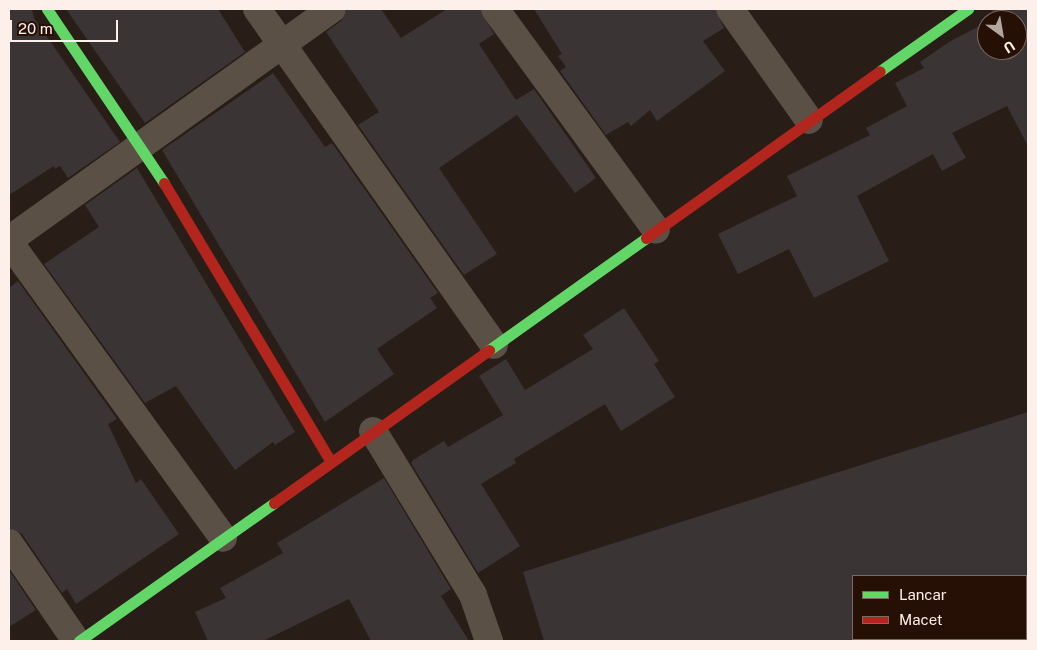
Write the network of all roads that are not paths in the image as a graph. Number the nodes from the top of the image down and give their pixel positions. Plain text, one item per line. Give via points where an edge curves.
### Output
1 (47, 9) edge
2 (257, 9) edge
3 (332, 9) edge
4 (495, 9) edge
5 (730, 9) edge
6 (961, 11) edge
7 (282, 44) junction
8 (809, 120) junction
9 (141, 145) junction
10 (656, 230) junction
11 (9, 241) edge
12 (494, 345) junction
13 (373, 431) junction
14 (331, 462) junction
15 (223, 538) junction
16 (9, 543) edge
17 (78, 641) edge
18 (489, 641) edge

1 - 9 street
2 - 7 street
3 - 7 street
4 - 10 street
5 - 8 street
6 - 8 street
7 - 9 street
7 - 12 street
8 - 10 street
9 - 11 street
9 - 14 street
10 - 12 street
11 - 15 street
12 - 13 street
13 - 14 street
13 - 18 street via 473,595
14 - 15 street
15 - 17 street
16 - 17 street

